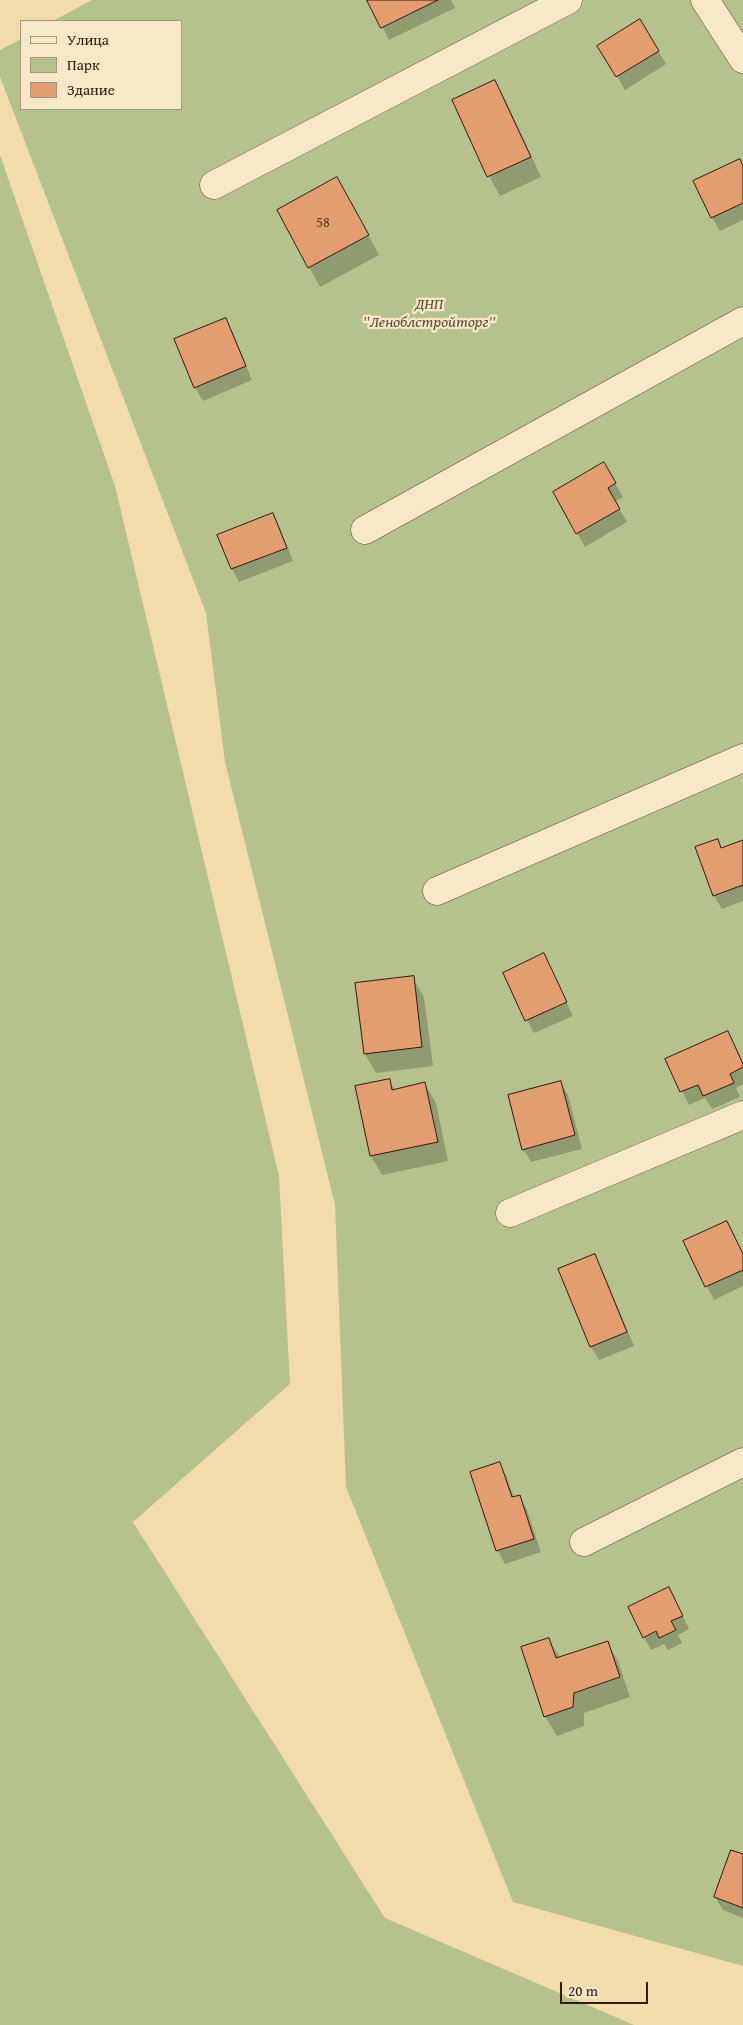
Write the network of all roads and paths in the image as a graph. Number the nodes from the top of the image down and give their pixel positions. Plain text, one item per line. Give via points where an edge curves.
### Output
1 (568, 0) edge
2 (705, 0) edge
3 (743, 59) edge
4 (214, 185) dead end
5 (743, 321) edge
6 (365, 530) dead end
7 (743, 758) edge
8 (437, 891) dead end
9 (743, 1114) edge
10 (510, 1213) dead end
11 (743, 1462) edge
12 (584, 1542) dead end

1 - 4 street
2 - 3 street
5 - 6 street
7 - 8 street
9 - 10 street
11 - 12 street

